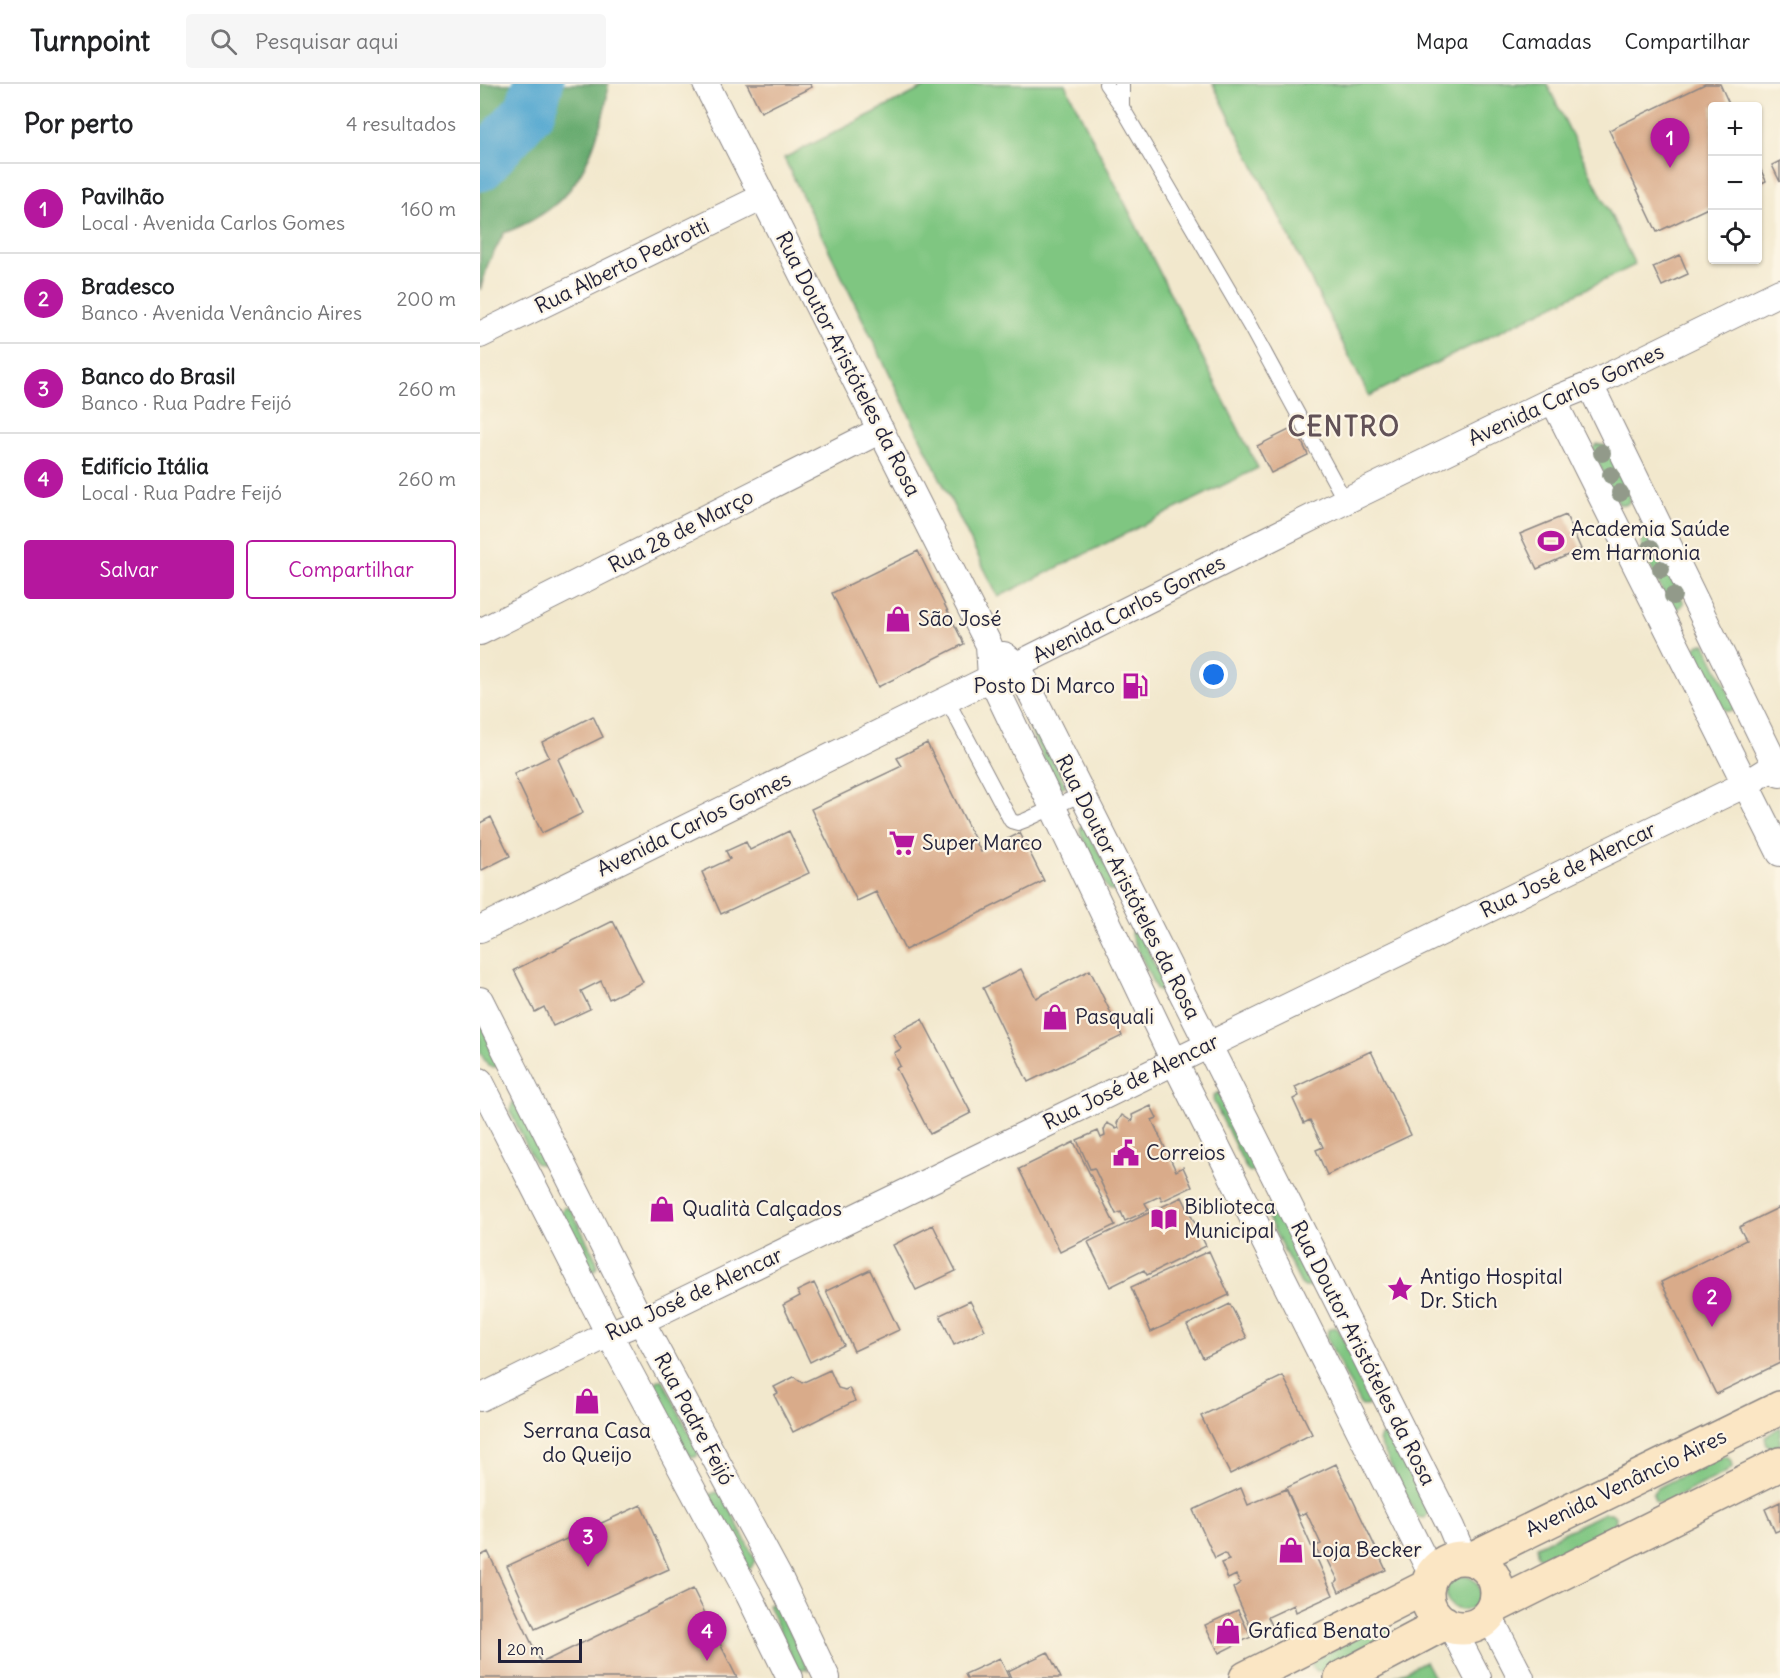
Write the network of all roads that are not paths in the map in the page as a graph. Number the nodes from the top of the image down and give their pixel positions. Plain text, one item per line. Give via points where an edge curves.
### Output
1 (706, 84) edge
2 (1106, 84) edge
3 (1122, 84) edge
4 (1122, 107) junction
5 (763, 196) junction
6 (1780, 292) edge
7 (480, 335) edge
8 (1590, 385) junction
9 (1553, 400) junction
10 (881, 430) junction
11 (1346, 501) junction
12 (480, 632) edge
13 (989, 645) junction
14 (1017, 664) junction
15 (991, 678) junction
16 (947, 700) junction
17 (1779, 767) edge
18 (1746, 784) junction
19 (1082, 794) junction
20 (1053, 808) junction
21 (1780, 853) edge
22 (480, 929) edge
23 (480, 1000) edge
24 (1207, 1045) junction
25 (1174, 1061) junction
26 (480, 1081) edge
27 (565, 1171) junction
28 (534, 1187) junction
29 (1336, 1300) junction
30 (1301, 1316) junction
31 (641, 1321) junction
32 (609, 1334) junction
33 (480, 1398) edge
34 (1780, 1408) edge
35 (1739, 1428) junction
36 (1771, 1468) edge
37 (1468, 1558) junction
38 (781, 1581) junction
39 (1430, 1581) junction
40 (749, 1595) junction
41 (1492, 1611) junction
42 (1448, 1625) junction
43 (1292, 1668) edge
44 (790, 1678) edge
45 (827, 1678) edge
46 (1246, 1678) edge
47 (1341, 1678) edge
48 (1478, 1678) edge
49 (1521, 1678) edge

1 - 5 street, Rua Doutor Aristóteles da Rosa
2 - 4 lane
3 - 4 lane
4 - 11 lane
5 - 7 street, Rua Alberto Pedrotti
5 - 10 street, Rua Doutor Aristóteles da Rosa
6 - 8 street, Avenida Carlos Gomes
8 - 9 street, Avenida Carlos Gomes
8 - 17 street
9 - 11 street, Avenida Carlos Gomes
9 - 18 street
10 - 12 street, Rua 28 de Março
10 - 13 street, Rua Doutor Aristóteles da Rosa
11 - 14 street, Avenida Carlos Gomes
13 - 14 street, Rua Doutor Aristóteles da Rosa
13 - 15 street, Rua Doutor Aristóteles da Rosa
14 - 15 street, Avenida Carlos Gomes
14 - 19 street, Rua Doutor Aristóteles da Rosa
15 - 16 street, Avenida Carlos Gomes
15 - 20 street, Rua Doutor Aristóteles da Rosa
16 - 20 lane via 1011,821 1018,823
16 - 22 street, Avenida Carlos Gomes
17 - 18 street, Rua José de Alencar
18 - 21 street
18 - 24 street, Rua José de Alencar
19 - 20 lane
19 - 24 street, Rua Doutor Aristóteles da Rosa
20 - 25 street, Rua Doutor Aristóteles da Rosa
23 - 27 street, Rua Padre Feijó
24 - 25 street, Rua José de Alencar
24 - 29 street, Rua Doutor Aristóteles da Rosa
25 - 30 street, Rua Doutor Aristóteles da Rosa
25 - 31 street, Rua José de Alencar
26 - 28 street, Rua Padre Feijó
27 - 28 street
27 - 31 street, Rua Padre Feijó
28 - 32 street, Rua Padre Feijó
29 - 30 street
29 - 37 street, Rua Doutor Aristóteles da Rosa
30 - 39 street, Rua Doutor Aristóteles da Rosa
31 - 32 street, Rua José de Alencar
31 - 38 street, Rua Padre Feijó
32 - 33 street, Rua José de Alencar
32 - 40 street, Rua Padre Feijó
34 - 35 main road, Avenida Venâncio Aires
35 - 36 main road
35 - 37 main road, Avenida Venâncio Aires
36 - 41 main road
37 - 39 main road via 1448,1560
37 - 41 main road via 1480,1562 1494,1577 1497,1587
38 - 40 street
38 - 45 street, Rua Padre Feijó
39 - 42 main road via 1427,1599 1432,1611
39 - 43 main road
40 - 44 street, Rua Padre Feijó
41 - 42 main road via 1472,1627
41 - 49 street
42 - 47 main road
42 - 48 street
43 - 46 main road

